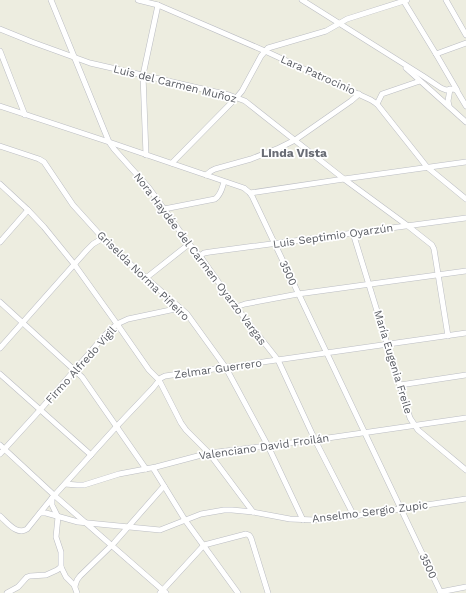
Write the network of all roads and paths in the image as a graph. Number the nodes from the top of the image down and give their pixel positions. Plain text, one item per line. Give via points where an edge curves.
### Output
1 (51, 0) edge
2 (138, 0) edge
3 (302, 0) edge
4 (405, 0) edge
5 (446, 0) edge
6 (158, 5) junction
7 (340, 23) junction
8 (0, 29) edge
9 (466, 35) edge
10 (466, 43) edge
11 (0, 51) edge
12 (265, 51) junction
13 (388, 54) junction
14 (436, 54) junction
15 (74, 58) junction
16 (143, 76) junction
17 (451, 80) junction
18 (420, 81) junction
19 (450, 90) junction
20 (458, 91) junction
21 (359, 94) junction
22 (237, 97) junction
23 (377, 104) junction
24 (0, 106) edge
25 (449, 106) junction
26 (466, 106) edge
27 (25, 115) junction
28 (466, 122) edge
29 (295, 140) junction
30 (109, 142) junction
31 (0, 146) edge
32 (146, 155) junction
33 (466, 162) edge
34 (172, 163) junction
35 (427, 167) junction
36 (206, 175) junction
37 (344, 178) junction
38 (224, 182) junction
39 (0, 184) edge
40 (250, 193) junction
41 (466, 199) edge
42 (164, 209) junction
43 (28, 210) junction
44 (466, 218) edge
45 (408, 226) junction
46 (353, 233) junction
47 (103, 238) junction
48 (0, 242) edge
49 (189, 244) junction
50 (274, 244) junction
51 (200, 256) junction
52 (74, 264) junction
53 (466, 271) edge
54 (438, 275) junction
55 (146, 278) junction
56 (370, 284) junction
57 (298, 294) junction
58 (0, 302) edge
59 (236, 307) junction
60 (180, 308) junction
61 (23, 322) junction
62 (118, 324) junction
63 (466, 333) edge
64 (448, 336) junction
65 (388, 344) junction
66 (0, 348) edge
67 (327, 354) junction
68 (278, 360) junction
69 (226, 368) junction
70 (75, 370) junction
71 (0, 374) edge
72 (466, 375) edge
73 (159, 380) junction
74 (400, 385) junction
75 (40, 410) junction
76 (466, 418) edge
77 (117, 426) junction
78 (414, 426) junction
79 (365, 433) junction
80 (315, 440) junction
81 (0, 445) edge
82 (268, 446) junction
83 (5, 449) junction
84 (209, 452) junction
85 (0, 454) edge
86 (91, 455) junction
87 (153, 468) junction
88 (146, 469) junction
89 (466, 470) edge
90 (65, 484) junction
91 (164, 486) junction
92 (53, 497) junction
93 (466, 500) edge
94 (401, 509) junction
95 (253, 512) junction
96 (40, 513) junction
97 (0, 516) edge
98 (354, 516) junction
99 (58, 517) junction
100 (185, 520) junction
101 (303, 520) junction
102 (86, 523) junction
103 (128, 527) junction
104 (112, 545) junction
105 (204, 545) junction
106 (61, 567) junction
107 (75, 586) junction
108 (466, 587) edge
109 (163, 592) edge
110 (7, 593) edge
111 (77, 593) edge
112 (238, 593) edge
113 (268, 593) edge
114 (441, 593) edge

1 - 15 street, Nora Haydée del Carmen Oyarzo Vargas
2 - 6 street, Lara Patrocinio
3 - 7 street
4 - 7 street
4 - 14 street
5 - 9 street
6 - 12 street, Lara Patrocinio
6 - 16 street
7 - 12 street
7 - 13 street
8 - 15 street, Luis del Carmen Muñoz
10 - 14 street
11 - 27 street
12 - 21 street, Lara Patrocinio
12 - 22 street
13 - 18 street
13 - 19 street via 441,88
14 - 17 street
15 - 16 street, Luis del Carmen Muñoz
15 - 30 street, Nora Haydée del Carmen Oyarzo Vargas
16 - 22 street, Luis del Carmen Muñoz
16 - 32 street
17 - 19 street
17 - 20 street
18 - 23 street via 382,94
18 - 25 street
19 - 20 street
19 - 25 street
20 - 26 street
21 - 23 street, Lara Patrocinio
21 - 29 street
22 - 29 street, Luis del Carmen Muñoz
22 - 34 street
23 - 35 street, Lara Patrocinio
24 - 27 street
25 - 28 street
27 - 30 street
29 - 36 street via 251,159 215,169
29 - 37 street, Luis del Carmen Muñoz
30 - 32 street
30 - 42 street, Nora Haydée del Carmen Oyarzo Vargas
31 - 47 street, Griselda Norma Piñeiro via 44,162 73,206
32 - 34 street
33 - 35 street
34 - 36 street
35 - 37 street
35 - 41 street, Lara Patrocinio
36 - 38 street
37 - 40 street
37 - 45 street, Luis del Carmen Muñoz
38 - 40 street via 244,188
38 - 42 street via 218,198
39 - 43 street
40 - 50 street, 3500
42 - 49 street, Nora Haydée del Carmen Oyarzo Vargas
43 - 48 street
43 - 52 street
44 - 45 street, Luis Septimio Oyarzún
45 - 46 street, Luis Septimio Oyarzún
45 - 54 street, Luis del Carmen Muñoz via 432,245
46 - 50 street, Luis Septimio Oyarzún
46 - 56 street, María Eugenia Freile
47 - 52 street via 93,244
47 - 55 street, Griselda Norma Piñeiro
49 - 51 street, Nora Haydée del Carmen Oyarzo Vargas
49 - 55 street
50 - 51 street, Luis Septimio Oyarzún via 210,252
50 - 57 street, 3500
51 - 59 street, Nora Haydée del Carmen Oyarzo Vargas
52 - 61 street
52 - 62 street
53 - 54 street
54 - 56 street
54 - 64 street, Luis del Carmen Muñoz
55 - 60 street, Griselda Norma Piñeiro
56 - 57 street
56 - 65 street, María Eugenia Freile
57 - 59 street
57 - 67 street, 3500
58 - 61 street
59 - 68 street, Nora Haydée del Carmen Oyarzo Vargas
60 - 62 street, Firmo Alfredo Vigil via 128,319
60 - 69 street, Griselda Norma Piñeiro
61 - 66 street
61 - 70 street
62 - 70 street, Firmo Alfredo Vigil
62 - 73 street via 149,370
63 - 64 street, Zelmar Guerrero
64 - 65 street, Zelmar Guerrero
65 - 67 street, Zelmar Guerrero
65 - 74 street, María Eugenia Freile
67 - 68 street, Zelmar Guerrero
67 - 79 street, 3500
68 - 69 street, Zelmar Guerrero
68 - 80 street, Nora Haydée del Carmen Oyarzo Vargas
69 - 73 street, Zelmar Guerrero via 165,376
69 - 82 street, Griselda Norma Piñeiro
70 - 75 street, Firmo Alfredo Vigil
70 - 77 street
71 - 75 street
72 - 74 street
73 - 77 street, Zelmar Guerrero
73 - 84 street via 181,423
74 - 78 street, María Eugenia Freile
75 - 83 street, Firmo Alfredo Vigil
75 - 86 street
76 - 78 street, Valenciano David Froilán
77 - 86 street, Zelmar Guerrero
77 - 88 street
78 - 79 street, Valenciano David Froilán
78 - 89 street, María Eugenia Freile
79 - 80 street, Valenciano David Froilán
79 - 94 street, 3500
80 - 82 street, Valenciano David Froilán
80 - 98 street, Nora Haydée del Carmen Oyarzo Vargas
81 - 83 street
82 - 84 street, Valenciano David Froilán
82 - 101 street, Griselda Norma Piñeiro
83 - 85 street, Firmo Alfredo Vigil
83 - 92 street
84 - 87 street, Valenciano David Froilán
84 - 95 street
86 - 90 street, Zelmar Guerrero
87 - 88 street, Valenciano David Froilán
87 - 91 street
88 - 90 street, Valenciano David Froilán via 84,485
90 - 92 street, Zelmar Guerrero
91 - 100 street
91 - 103 street
92 - 96 street, Zelmar Guerrero
92 - 99 street via 52,505
92 - 102 street
93 - 94 street, Anselmo Sergio Zupic
94 - 98 street, Anselmo Sergio Zupic
94 - 114 street, 3500
95 - 100 street, Anselmo Sergio Zupic via 224,510
95 - 101 street, Anselmo Sergio Zupic
96 - 97 street, Zelmar Guerrero via 24,531 15,529
96 - 99 street, Anselmo Sergio Zupic
98 - 101 street, Anselmo Sergio Zupic
99 - 102 street, Anselmo Sergio Zupic
99 - 106 street via 56,537 61,552
100 - 103 street, Anselmo Sergio Zupic via 160,530
100 - 105 street
102 - 103 street, Anselmo Sergio Zupic
102 - 104 street
103 - 104 street
104 - 107 street via 80,576
104 - 109 street
105 - 109 street
105 - 112 street
105 - 113 street via 249,535
106 - 107 street
106 - 110 street via 46,576 30,576
107 - 111 street
108 - 114 street

